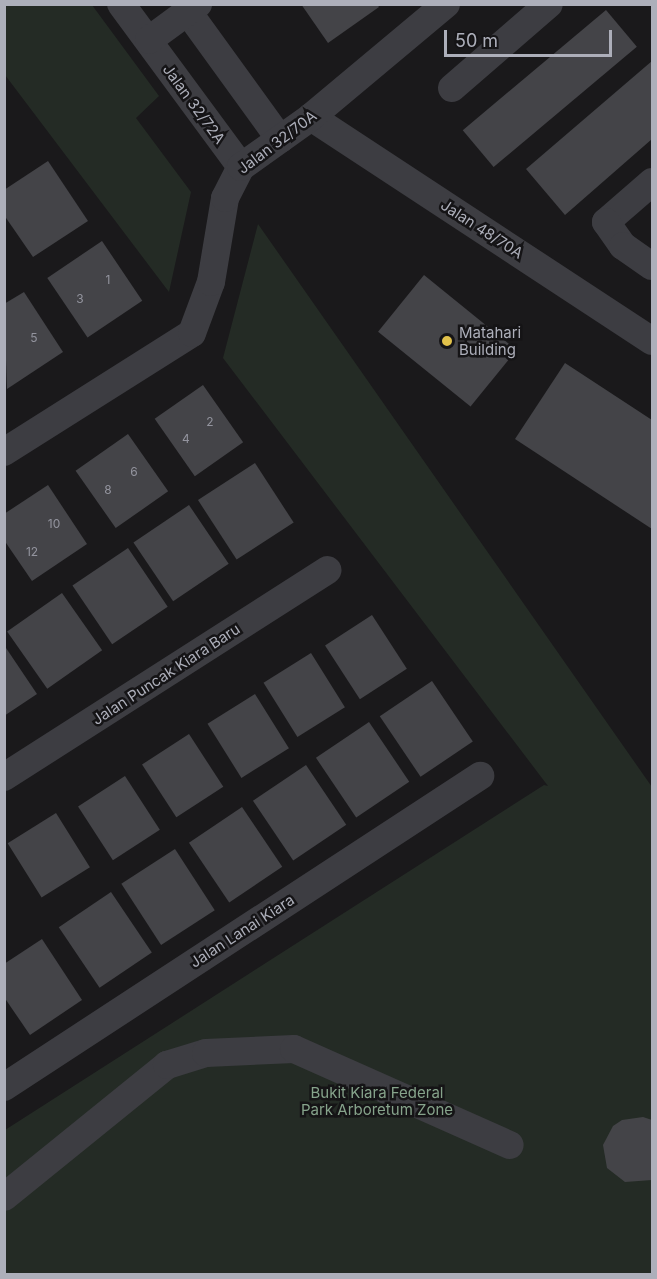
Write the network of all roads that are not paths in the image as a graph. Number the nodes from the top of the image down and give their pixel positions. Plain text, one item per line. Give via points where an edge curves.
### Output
1 (121, 4) edge
2 (446, 4) edge
3 (549, 4) edge
4 (193, 8) edge
5 (148, 40) junction
6 (452, 88) dead end
7 (311, 117) junction
8 (280, 139) junction
9 (241, 167) junction
10 (652, 182) edge
11 (652, 266) edge
12 (652, 341) edge
13 (4, 452) edge
14 (328, 570) dead end
15 (480, 776) dead end
16 (4, 777) edge
17 (4, 1087) edge
18 (510, 1145) dead end
19 (4, 1197) edge

1 - 5 street, Jalan 32/72A
2 - 7 street, Jalan 32/70A
3 - 6 street
4 - 5 street
4 - 8 street
5 - 9 street, Jalan 32/72A
7 - 8 street, Jalan 32/70A
7 - 12 street, Jalan 48/70A
8 - 9 street, Jalan 32/70A
9 - 13 street, Jalan 32/70A via 225,198 211,282 192,333
10 - 11 street via 606,222 623,246
14 - 16 street, Jalan Puncak Kiara Baru
15 - 17 street, Jalan Lanai Kiara
18 - 19 street via 294,1049 206,1053 167,1065

